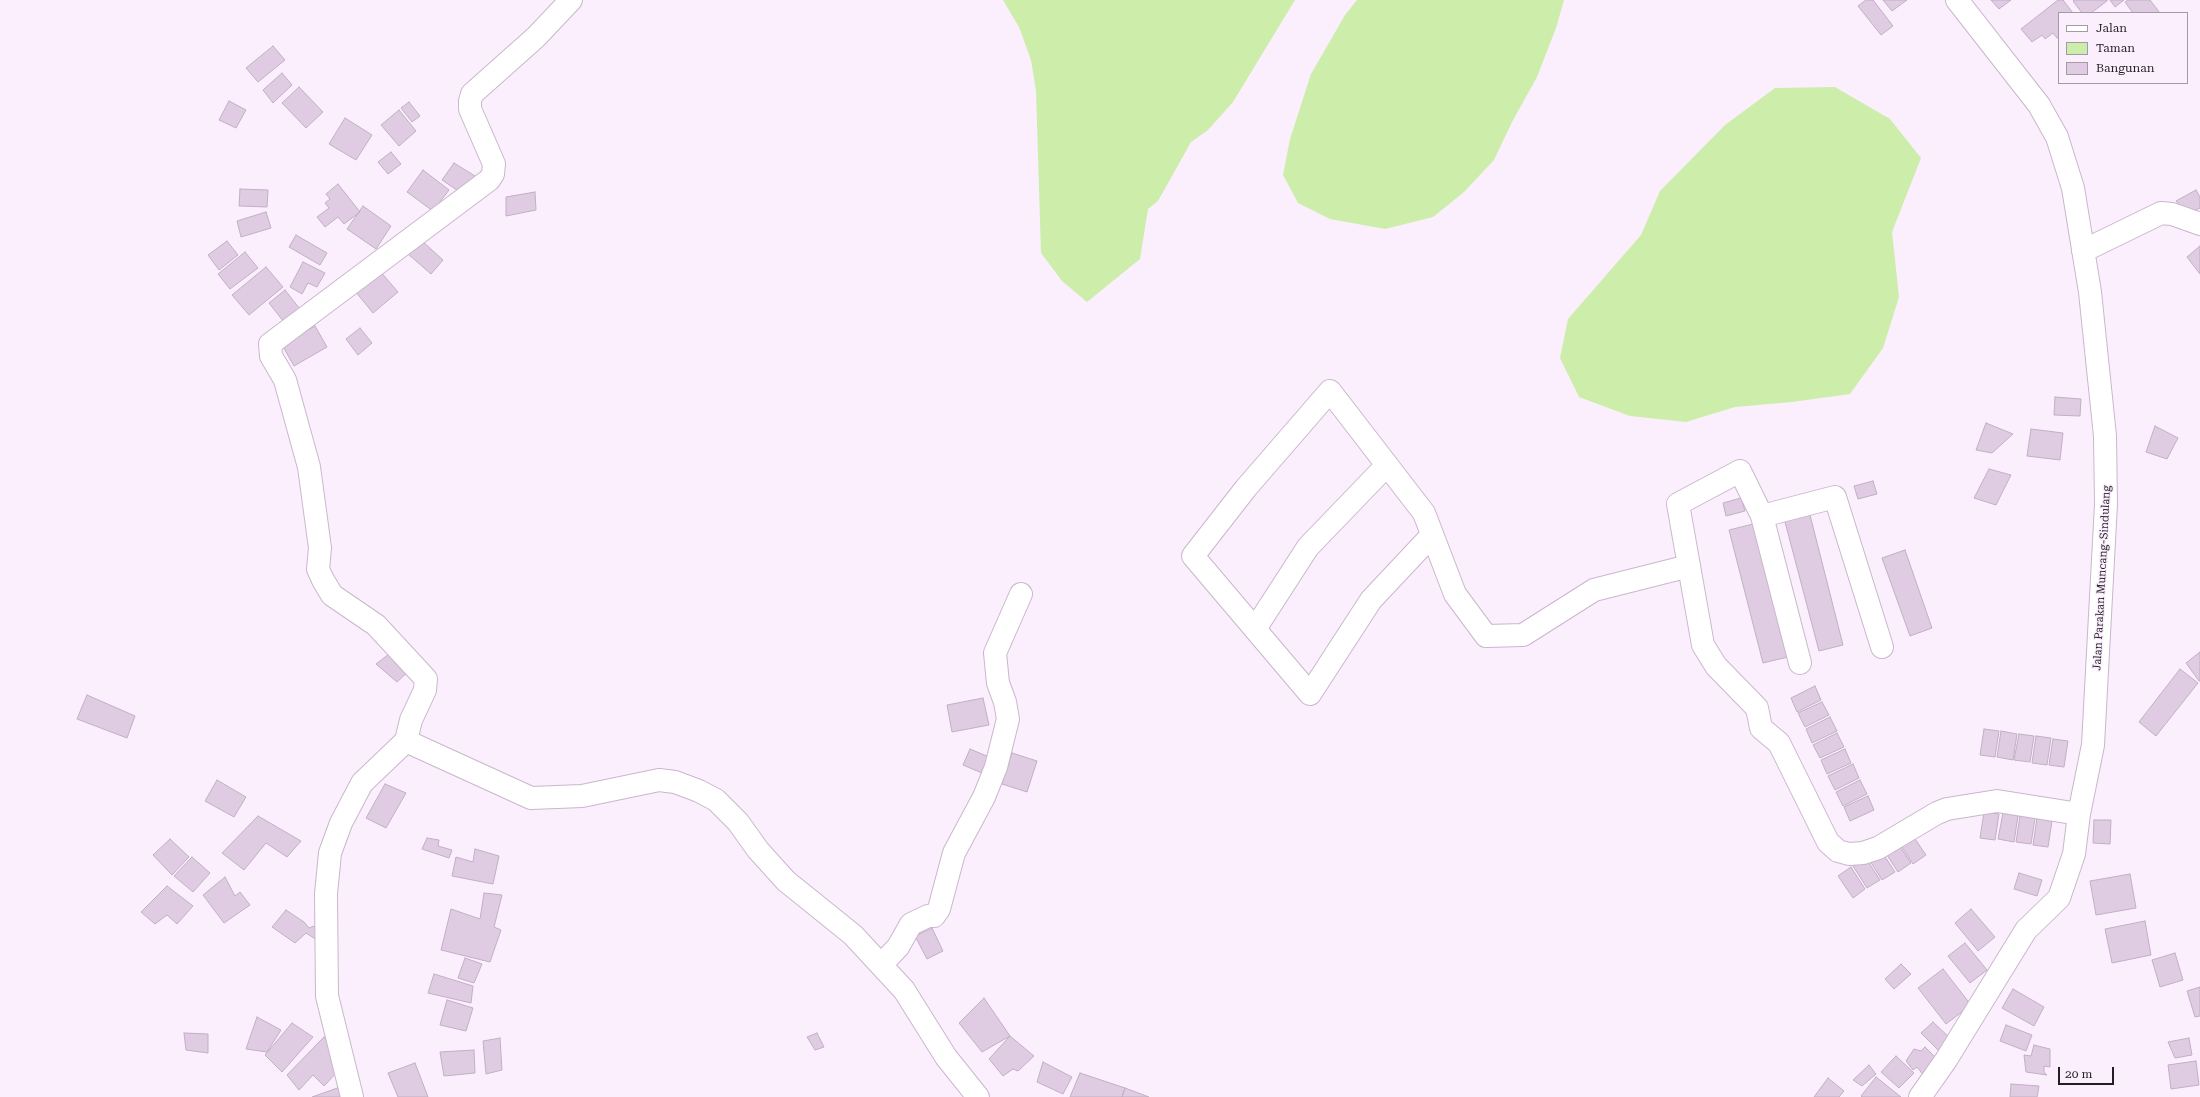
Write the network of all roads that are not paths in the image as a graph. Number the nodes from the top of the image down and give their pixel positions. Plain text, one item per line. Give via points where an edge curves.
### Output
1 (571, 0) edge
2 (1957, 0) edge
3 (2200, 224) edge
4 (2083, 251) junction
5 (1387, 466) junction
6 (1762, 516) junction
7 (1432, 536) junction
8 (1689, 566) junction
9 (1021, 594) dead end
10 (1255, 629) junction
11 (1882, 647) dead end
12 (1800, 663) dead end
13 (406, 741) junction
14 (2079, 814) junction
15 (881, 965) junction
16 (352, 1097) edge
17 (978, 1097) edge
18 (1920, 1097) edge

1 - 13 street via 536,37 472,94 470,109 494,164 493,174 489,180 270,344 271,356 285,380 309,467 320,548 318,569 323,580 332,595 376,625 426,679 425,690
2 - 4 street, Jalan Parakan Muncang-Sindulang via 2018,76 2039,105 2057,137 2073,188
3 - 4 street via 2172,214 2161,214
4 - 14 street, Jalan Parakan Muncang-Sindulang via 2090,292 2105,436 2106,504 2093,745
5 - 7 street via 1424,513
5 - 10 street via 1308,547
5 - 10 street via 1330,391 1246,488 1193,556
6 - 8 street via 1740,471 1678,504
6 - 11 street via 1835,497
6 - 12 street
7 - 8 street via 1455,594 1486,636 1523,635 1594,590
7 - 10 street via 1371,600 1310,694
8 - 14 street via 1703,645 1716,666 1757,708 1761,728 1779,743 1822,833 1838,851 1849,854 1863,853 1878,848 1937,813 1958,807 1997,802
9 - 15 street via 995,653 998,683 1008,719 996,767 984,797 954,853 939,910 934,916 911,924 898,947
13 - 15 street via 531,798 582,796 659,780 675,782 699,791 716,800 738,822 758,850 786,881 853,935
13 - 16 street via 362,783 341,823 330,853 326,894 327,996
14 - 18 street, Jalan Parakan Muncang-Sindulang via 2074,854 2059,898 2026,930 1946,1060
15 - 17 street via 904,990 946,1057

